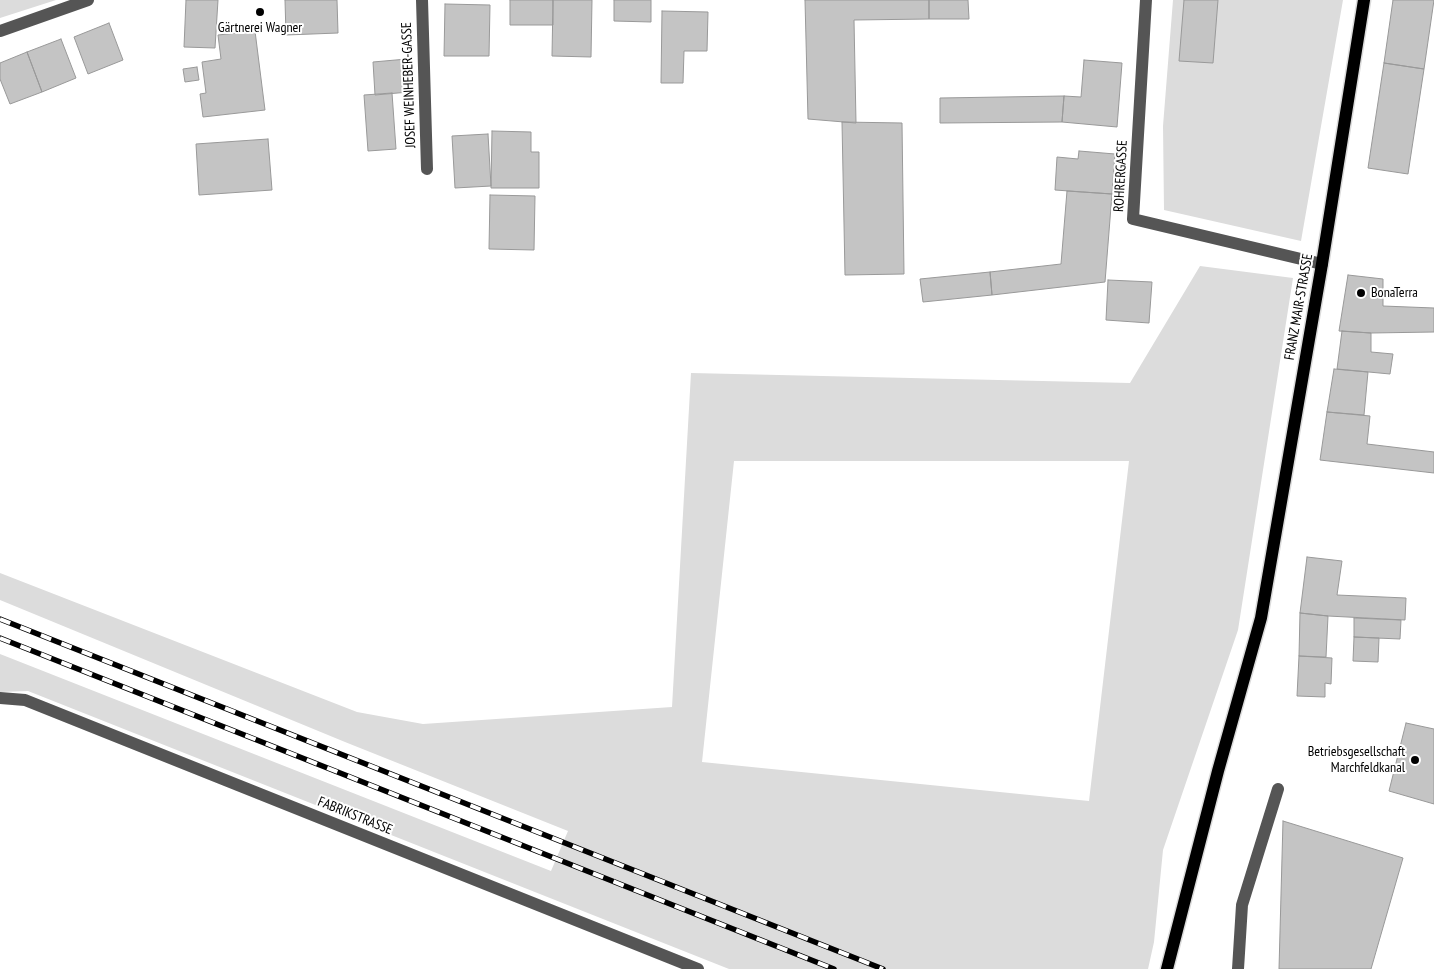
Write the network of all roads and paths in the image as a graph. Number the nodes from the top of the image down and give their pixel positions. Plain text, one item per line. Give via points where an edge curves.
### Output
1 (88, 0) edge
2 (422, 0) edge
3 (1146, 0) edge
4 (1364, 0) edge
5 (0, 31) edge
6 (427, 169) dead end
7 (1322, 264) junction
8 (0, 698) edge
9 (1278, 789) dead end
10 (698, 969) edge
11 (1166, 969) edge
12 (1238, 969) edge

1 - 5 street
2 - 6 street, JOSEF WEINHEBER-GASSE
3 - 7 street, ROHRERGASSE via 1133,219
4 - 7 main road, FRANZ MAIR-STRASSE
7 - 11 main road, FRANZ MAIR-STRASSE via 1261,618
8 - 10 street, FABRIKSTRASSE via 25,700
9 - 12 street via 1242,905

